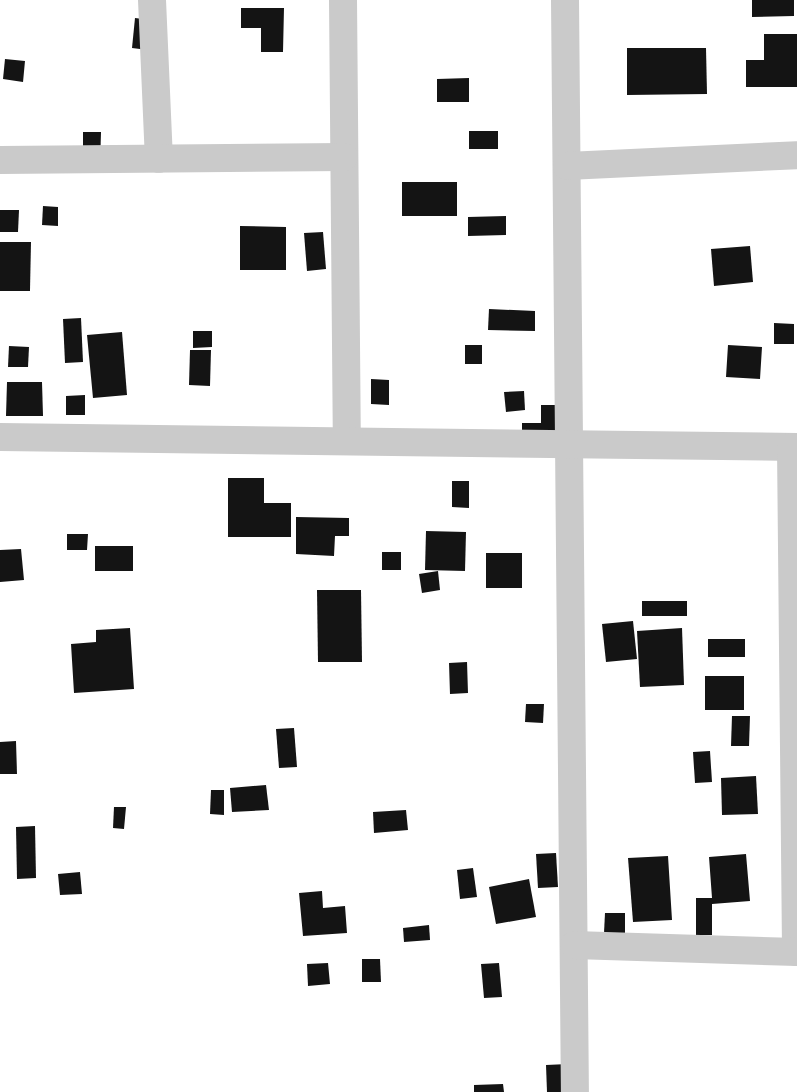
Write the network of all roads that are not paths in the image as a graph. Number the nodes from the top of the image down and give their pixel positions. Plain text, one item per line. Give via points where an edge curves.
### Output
1 (152, 0) edge
2 (342, 0) edge
3 (565, 0) edge
4 (797, 155) edge
5 (344, 157) junction
6 (159, 159) junction
7 (0, 160) edge
8 (567, 166) junction
9 (0, 437) edge
10 (347, 441) junction
11 (571, 444) junction
12 (794, 447) edge
13 (574, 945) junction
14 (796, 952) edge
15 (575, 1092) edge

1 - 6 street
2 - 5 street
3 - 8 street
4 - 8 street
5 - 6 street
5 - 10 street
6 - 7 street
8 - 11 street
9 - 10 street
10 - 11 street
11 - 12 street
11 - 13 street
12 - 14 street
13 - 14 street
13 - 15 street

